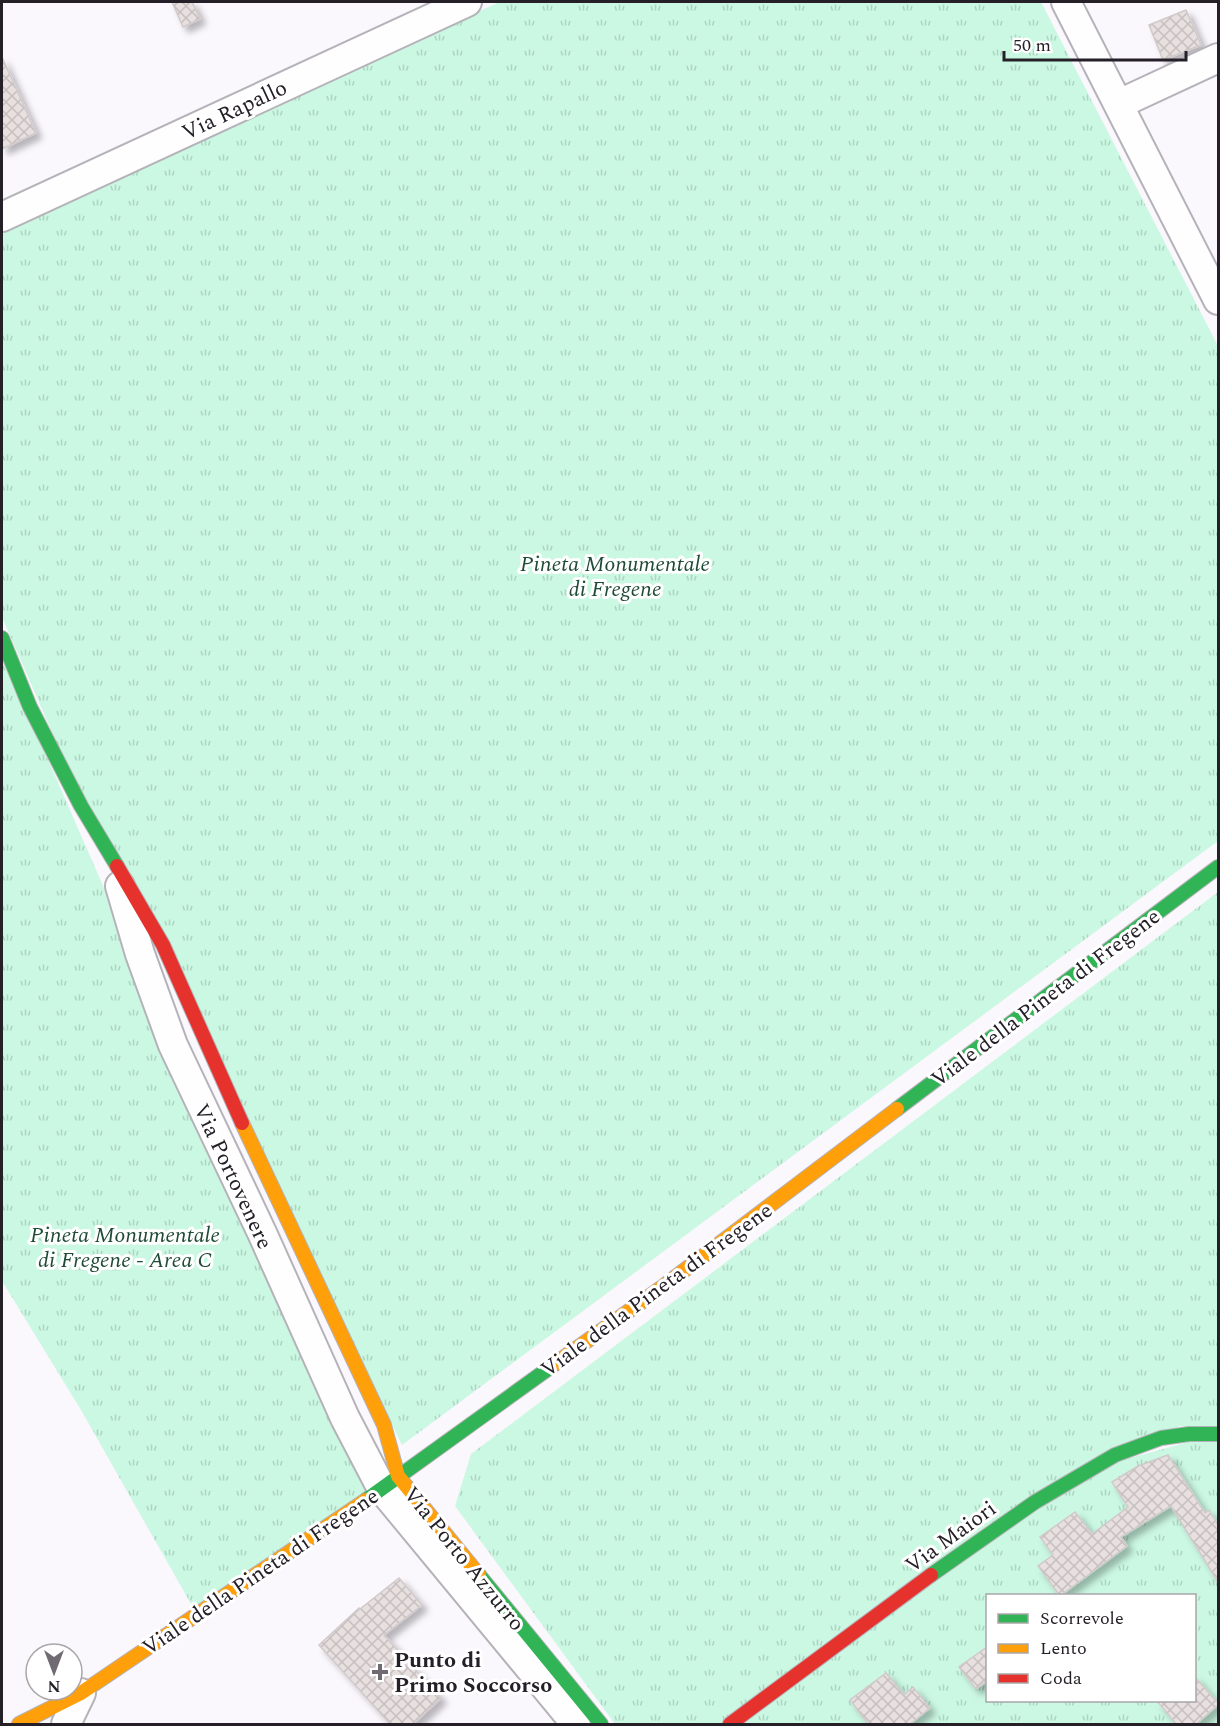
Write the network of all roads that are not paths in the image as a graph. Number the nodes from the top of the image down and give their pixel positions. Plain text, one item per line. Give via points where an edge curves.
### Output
1 (462, 2) edge
2 (1065, 2) edge
3 (1218, 58) edge
4 (1119, 104) junction
5 (2, 217) edge
6 (1218, 300) edge
7 (2, 638) edge
8 (110, 853) joint
9 (1218, 867) edge
10 (1218, 1434) edge
11 (390, 1483) junction
12 (84, 1692) edge
13 (65, 1702) edge
14 (75, 1702) edge
15 (77, 1702) edge
16 (20, 1725) edge
17 (56, 1725) edge
18 (66, 1725) edge
19 (576, 1725) edge
20 (601, 1725) edge
21 (730, 1725) edge

1 - 5 street, Via Rapallo
2 - 4 street
3 - 4 street
4 - 6 street
7 - 8 street, Via Portovenere via 30,707
8 - 11 street, Via Portovenere via 173,1045 345,1418
9 - 11 street, Viale della Pineta di Fregene via 661,1288
10 - 21 street, Via Maiori via 1190,1433 1142,1443 1065,1484 990,1532
11 - 12 street, Viale della Pineta di Fregene
11 - 19 street, Via Porto Azzurro
11 - 20 street, Via Porto Azzurro
13 - 16 street, Viale della Pineta di Fregene
14 - 17 street, Viale della Pineta di Fregene
15 - 18 street

